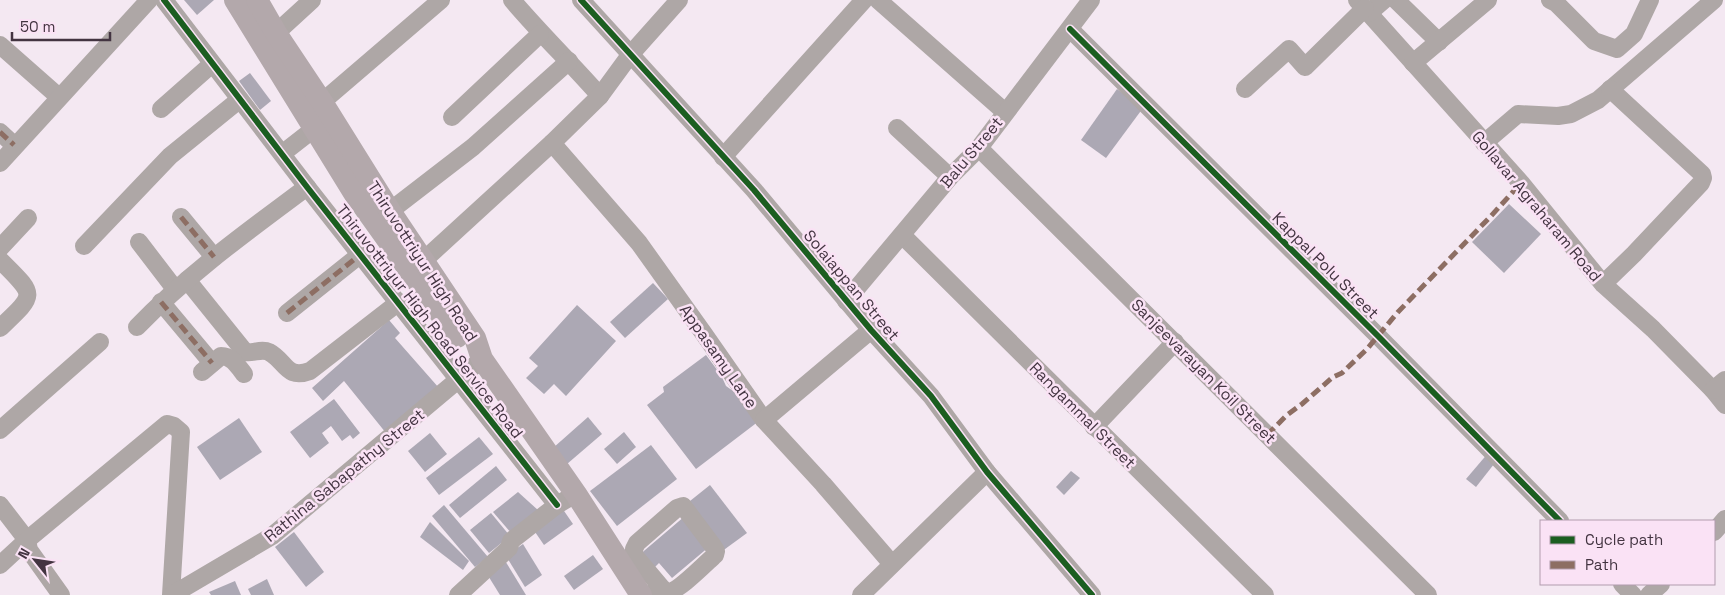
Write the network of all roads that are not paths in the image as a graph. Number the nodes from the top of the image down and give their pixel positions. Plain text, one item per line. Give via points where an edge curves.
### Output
1 (148, 0) edge
2 (164, 0) edge
3 (234, 0) edge
4 (257, 0) edge
5 (312, 0) edge
6 (441, 0) edge
7 (512, 0) edge
8 (581, 0) edge
9 (679, 0) edge
10 (864, 0) edge
11 (878, 0) edge
12 (1092, 0) edge
13 (1384, 0) edge
14 (1396, 0) edge
15 (1488, 0) edge
16 (1552, 0) edge
17 (1650, 0) edge
18 (1714, 0) edge
19 (1363, 7) edge
20 (1070, 29) junction
21 (276, 33) junction
22 (540, 34) junction
23 (1439, 42) junction
24 (0, 45) edge
25 (630, 55) junction
26 (569, 61) junction
27 (1413, 63) junction
28 (212, 64) junction
29 (1245, 89) dead end
30 (1610, 89) junction
31 (600, 96) junction
32 (59, 97) junction
33 (239, 100) junction
34 (161, 109) dead end
35 (1005, 112) junction
36 (322, 116) junction
37 (452, 117) dead end
38 (897, 128) dead end
39 (0, 132) edge
40 (552, 143) junction
41 (1484, 143) junction
42 (14, 146) junction
43 (979, 148) junction
44 (282, 153) junction
45 (723, 157) junction
46 (0, 163) edge
47 (950, 177) junction
48 (308, 187) junction
49 (390, 211) junction
50 (181, 217) dead end
51 (28, 218) dead end
52 (902, 235) junction
53 (138, 242) dead end
54 (84, 246) dead end
55 (0, 248) edge
56 (361, 254) junction
57 (214, 257) junction
58 (0, 260) edge
59 (423, 261) junction
60 (1604, 284) junction
61 (181, 285) junction
62 (846, 301) junction
63 (161, 302) junction
64 (399, 302) junction
65 (287, 313) dead end
66 (137, 327) dead end
67 (0, 328) edge
68 (871, 330) junction
69 (100, 342) dead end
70 (1175, 342) junction
71 (482, 359) junction
72 (244, 374) dead end
73 (460, 379) junction
74 (1719, 385) edge
75 (1725, 405) edge
76 (764, 420) junction
77 (1094, 427) junction
78 (0, 430) edge
79 (987, 472) junction
80 (567, 500) junction
81 (0, 505) edge
82 (1725, 519) edge
83 (1559, 520) edge
84 (1715, 531) edge
85 (27, 540) junction
86 (626, 554) junction
87 (892, 564) junction
88 (0, 565) edge
89 (1623, 585) edge
90 (1660, 585) edge
91 (468, 592) edge
92 (651, 592) edge
93 (61, 595) edge
94 (172, 595) edge
95 (861, 595) edge
96 (1092, 595) edge
97 (1265, 595) edge
98 (1428, 595) edge
99 (1633, 595) edge
100 (1649, 595) edge

1 - 32 street
2 - 28 street, Thiruvottriyur High Road Service Road
3 - 36 main road
4 - 21 main road, Thiruvottriyur High Road
5 - 21 street
6 - 36 street
7 - 22 street
8 - 25 street, Solaiappan Street
9 - 25 street
10 - 45 street
11 - 35 street
12 - 20 street, Balu Street
13 - 19 street
14 - 23 street
15 - 23 street
16 - 17 street via 1594,41 1617,49 1634,34
18 - 30 street
19 - 27 street, Gollavar Agraharam Road
19 - 29 street via 1305,67 1289,49
20 - 35 street, Balu Street
20 - 83 street, Kappal Polu Street
21 - 36 main road, Thiruvottriyur High Road
22 - 26 street
22 - 37 street
23 - 27 street
24 - 32 street
25 - 31 street
25 - 45 street, Solaiappan Street
26 - 31 street
26 - 49 street via 473,147
27 - 41 street, Gollavar Agraharam Road
28 - 33 street, Thiruvottriyur High Road Service Road
28 - 34 street
30 - 41 street via 1598,100 1571,114 1518,114
30 - 60 street via 1703,178
31 - 40 street
32 - 42 street
33 - 44 street, Thiruvottriyur High Road Service Road
33 - 54 street via 170,156
35 - 43 street, Balu Street
36 - 44 street
36 - 49 main road, Thiruvottriyur High Road
36 - 71 main road via 354,193 463,346
38 - 47 street
39 - 42 street
40 - 59 street
40 - 76 street, Appasamy Lane via 639,243
41 - 60 street, Gollavar Agraharam Road
42 - 46 street
43 - 47 street, Balu Street
43 - 70 street, Sanjeevarayan Koil Street
44 - 48 street, Thiruvottriyur High Road Service Road
45 - 62 street, Solaiappan Street
47 - 52 street, Balu Street
48 - 56 street, Thiruvottriyur High Road Service Road
48 - 57 street
49 - 59 main road, Thiruvottriyur High Road
50 - 57 street
51 - 55 street
52 - 62 street, Balu Street
52 - 77 street, Rangammal Street
53 - 61 street
56 - 64 street, Thiruvottriyur High Road Service Road
56 - 65 street
57 - 61 street
58 - 67 street via 24,284 28,298
59 - 71 main road, Thiruvottriyur High Road via 475,338
60 - 74 street, Gollavar Agraharam Road
61 - 63 street
61 - 64 street via 245,352 268,351 294,374 300,375 310,371
62 - 68 street, Solaiappan Street
63 - 66 street
63 - 72 street via 207,368 224,355
64 - 73 street, Thiruvottriyur High Road Service Road
68 - 76 street
68 - 79 street, Solaiappan Street via 931,396
69 - 78 street
70 - 77 street
70 - 98 street, Sanjeevarayan Koil Street
71 - 73 street, Rathina Sabapathy Street
71 - 80 main road, Thiruvottriyur High Road
73 - 80 street, Thiruvottriyur High Road Service Road
73 - 94 street, Rathina Sabapathy Street via 272,536
74 - 75 street, Gollavar Agraharam Road
76 - 87 street, Appasamy Lane
77 - 97 street, Rangammal Street
79 - 87 street
79 - 96 street, Solaiappan Street
80 - 86 main road, Thiruvottriyur High Road
80 - 91 street via 511,541 509,548
81 - 85 street
82 - 84 street
85 - 88 street
85 - 93 street via 29,550
85 - 94 street via 167,424 174,426 181,432
86 - 92 main road, Thiruvottriyur High Road
86 - 92 street via 683,506 713,546 715,555 678,588 669,592
87 - 95 street
89 - 99 street
90 - 100 street

